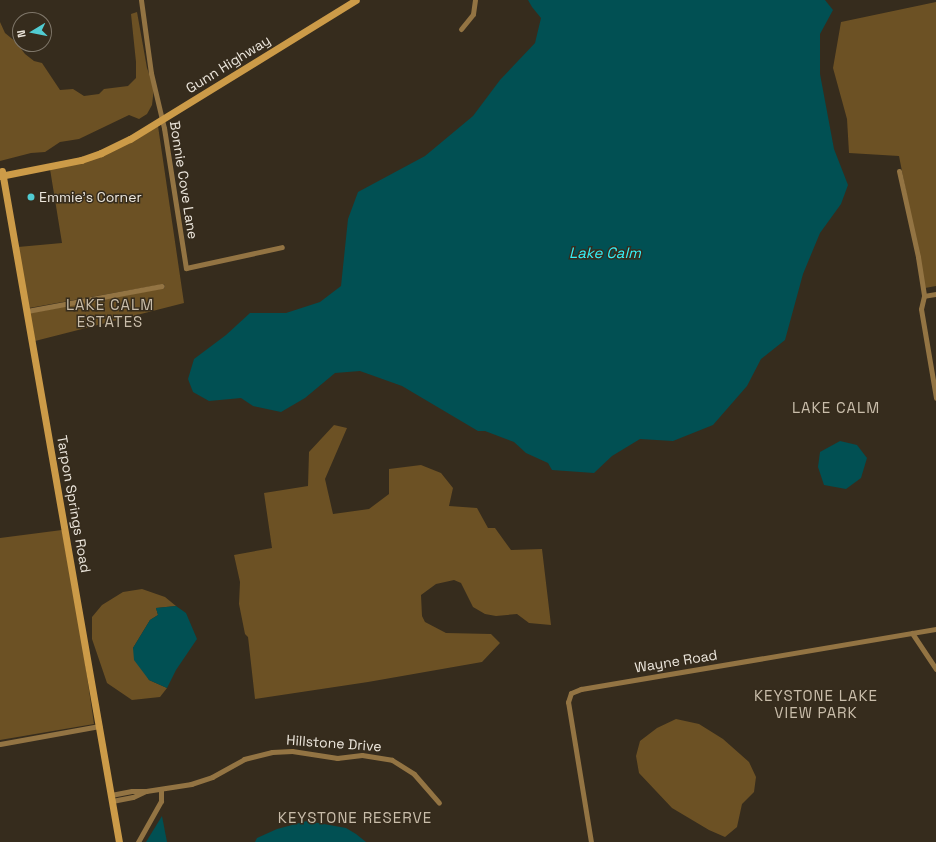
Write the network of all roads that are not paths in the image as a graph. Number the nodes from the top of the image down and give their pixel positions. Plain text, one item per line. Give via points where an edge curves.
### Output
1 (141, 0) edge
2 (356, 0) edge
3 (475, 0) edge
4 (461, 29) dead end
5 (163, 120) junction
6 (899, 171) dead end
7 (1, 174) edge
8 (282, 247) dead end
9 (162, 286) dead end
10 (936, 294) edge
11 (924, 296) junction
12 (27, 311) junction
13 (936, 398) edge
14 (936, 629) edge
15 (912, 634) junction
16 (936, 669) edge
17 (99, 726) junction
18 (0, 744) edge
19 (161, 789) junction
20 (132, 790) junction
21 (146, 791) junction
22 (133, 797) junction
23 (112, 798) junction
24 (439, 802) dead end
25 (119, 842) edge
26 (138, 842) edge
27 (591, 842) edge

1 - 5 street, Bonnie Cove Lane via 151,73
2 - 5 main road, Gunn Highway
3 - 4 street via 473,14
5 - 7 main road, Gunn Highway via 112,147
5 - 8 street, Bonnie Cove Lane via 186,268
6 - 11 street
7 - 12 main road, Tarpon Springs Road
9 - 12 street
10 - 11 street
11 - 13 street via 921,309
12 - 17 main road, Tarpon Springs Road
14 - 15 street, Wayne Road
15 - 16 street
15 - 27 street, Wayne Road via 581,689 571,693 568,702
17 - 18 street
17 - 23 main road, Tarpon Springs Road
19 - 21 street, Hillstone Drive
19 - 24 street, Hillstone Drive via 206,779 251,756 292,751 337,758 362,755 392,760 414,774
19 - 26 street via 160,804
20 - 21 street, Hillstone Drive
20 - 22 street
20 - 23 street, Hillstone Drive
21 - 22 street, Hillstone Drive
22 - 23 street, Hillstone Drive
23 - 25 main road, Tarpon Springs Road

